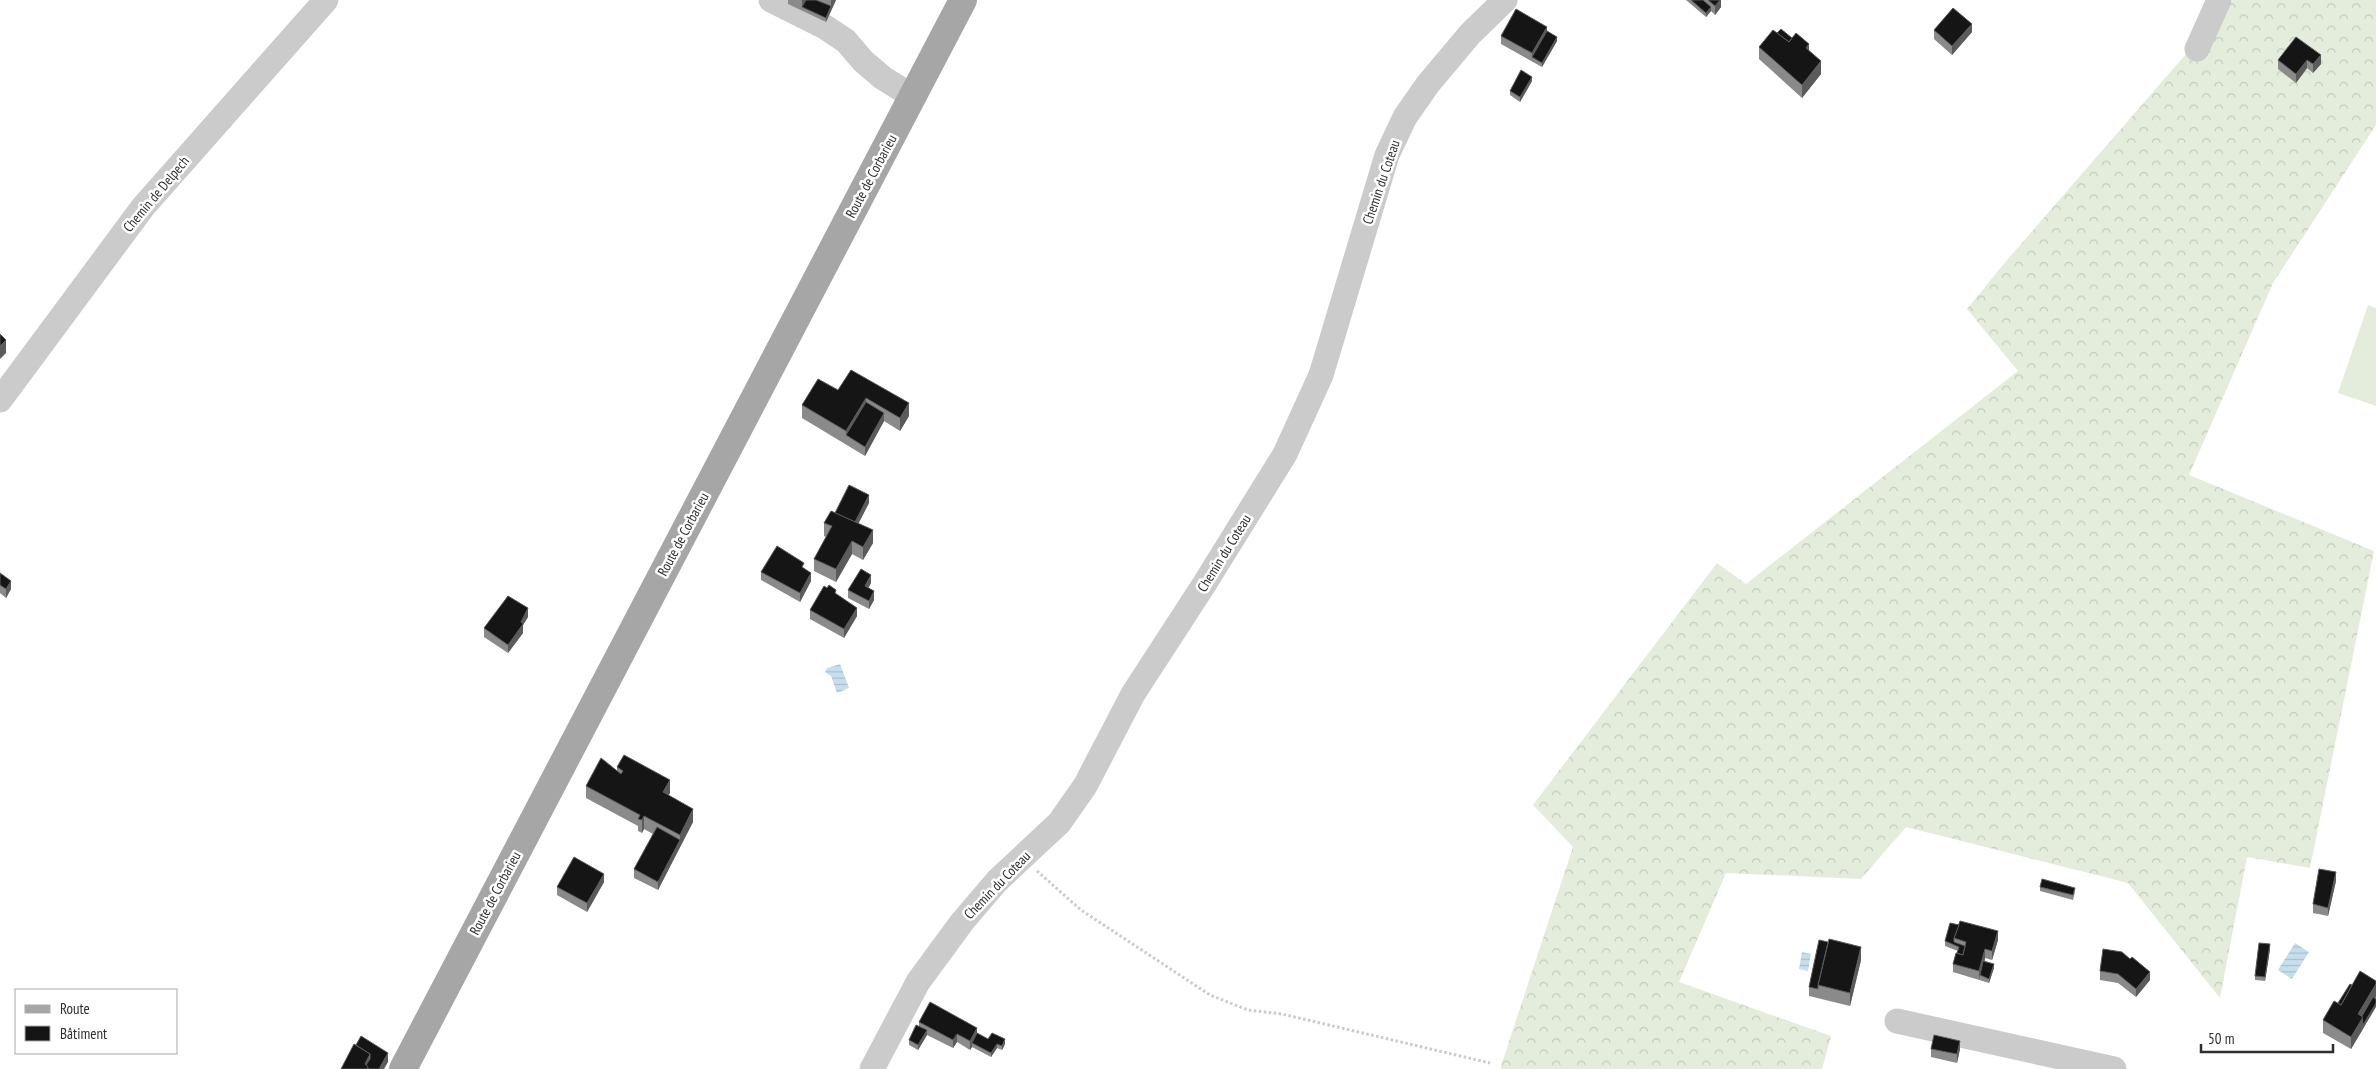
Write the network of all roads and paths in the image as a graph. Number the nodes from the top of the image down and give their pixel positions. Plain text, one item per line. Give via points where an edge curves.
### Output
1 (326, 0) edge
2 (771, 0) edge
3 (963, 0) edge
4 (1505, 0) edge
5 (2219, 0) edge
6 (873, 48) dead end
7 (2197, 49) dead end
8 (916, 88) junction
9 (0, 400) edge
10 (1022, 858) junction
11 (1897, 1021) dead end
12 (1490, 1063) dead end
13 (403, 1069) edge
14 (872, 1069) edge
15 (2114, 1069) edge

1 - 9 street, Chemin de Delpech via 143,207
2 - 8 street via 826,27 846,41 862,61 883,78
3 - 8 main road, Route de Corbarieu
4 - 10 street, Chemin du Coteau via 1470,34 1405,117 1387,155 1321,375 1285,454 1133,694 1085,786 1059,823
5 - 7 street
6 - 8 street
8 - 13 main road, Route de Corbarieu
10 - 12 path via 1081,910 1210,995 1248,1010 1282,1014
10 - 14 street, Chemin du Coteau via 997,881 962,922 918,982
11 - 15 street

